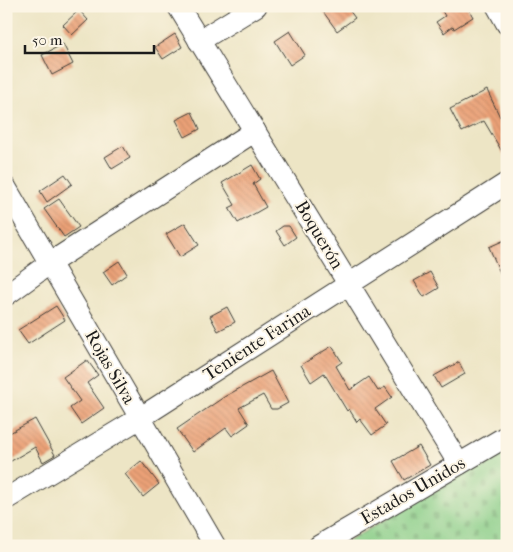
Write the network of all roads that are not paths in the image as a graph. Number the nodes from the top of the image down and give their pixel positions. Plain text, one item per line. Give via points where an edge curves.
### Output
1 (178, 6) edge
2 (256, 6) edge
3 (497, 6) edge
4 (507, 24) edge
5 (199, 41) junction
6 (256, 131) junction
7 (507, 184) edge
8 (6, 188) edge
9 (50, 263) junction
10 (349, 284) junction
11 (6, 295) edge
12 (140, 418) junction
13 (507, 436) edge
14 (459, 464) junction
15 (6, 499) edge
16 (215, 546) edge
17 (319, 546) edge

1 - 5 street, Boquerón
2 - 5 street
3 - 4 street
5 - 6 street, Boquerón
6 - 9 street
6 - 10 street, Boquerón
7 - 10 street, Teniente Farina
8 - 9 street, Rojas Silva
9 - 11 street
9 - 12 street, Rojas Silva
10 - 12 street, Teniente Farina
10 - 14 street, Boquerón
12 - 15 street, Teniente Farina
12 - 16 street, Rojas Silva
13 - 14 street, Estados Unidos
14 - 17 street, Estados Unidos

